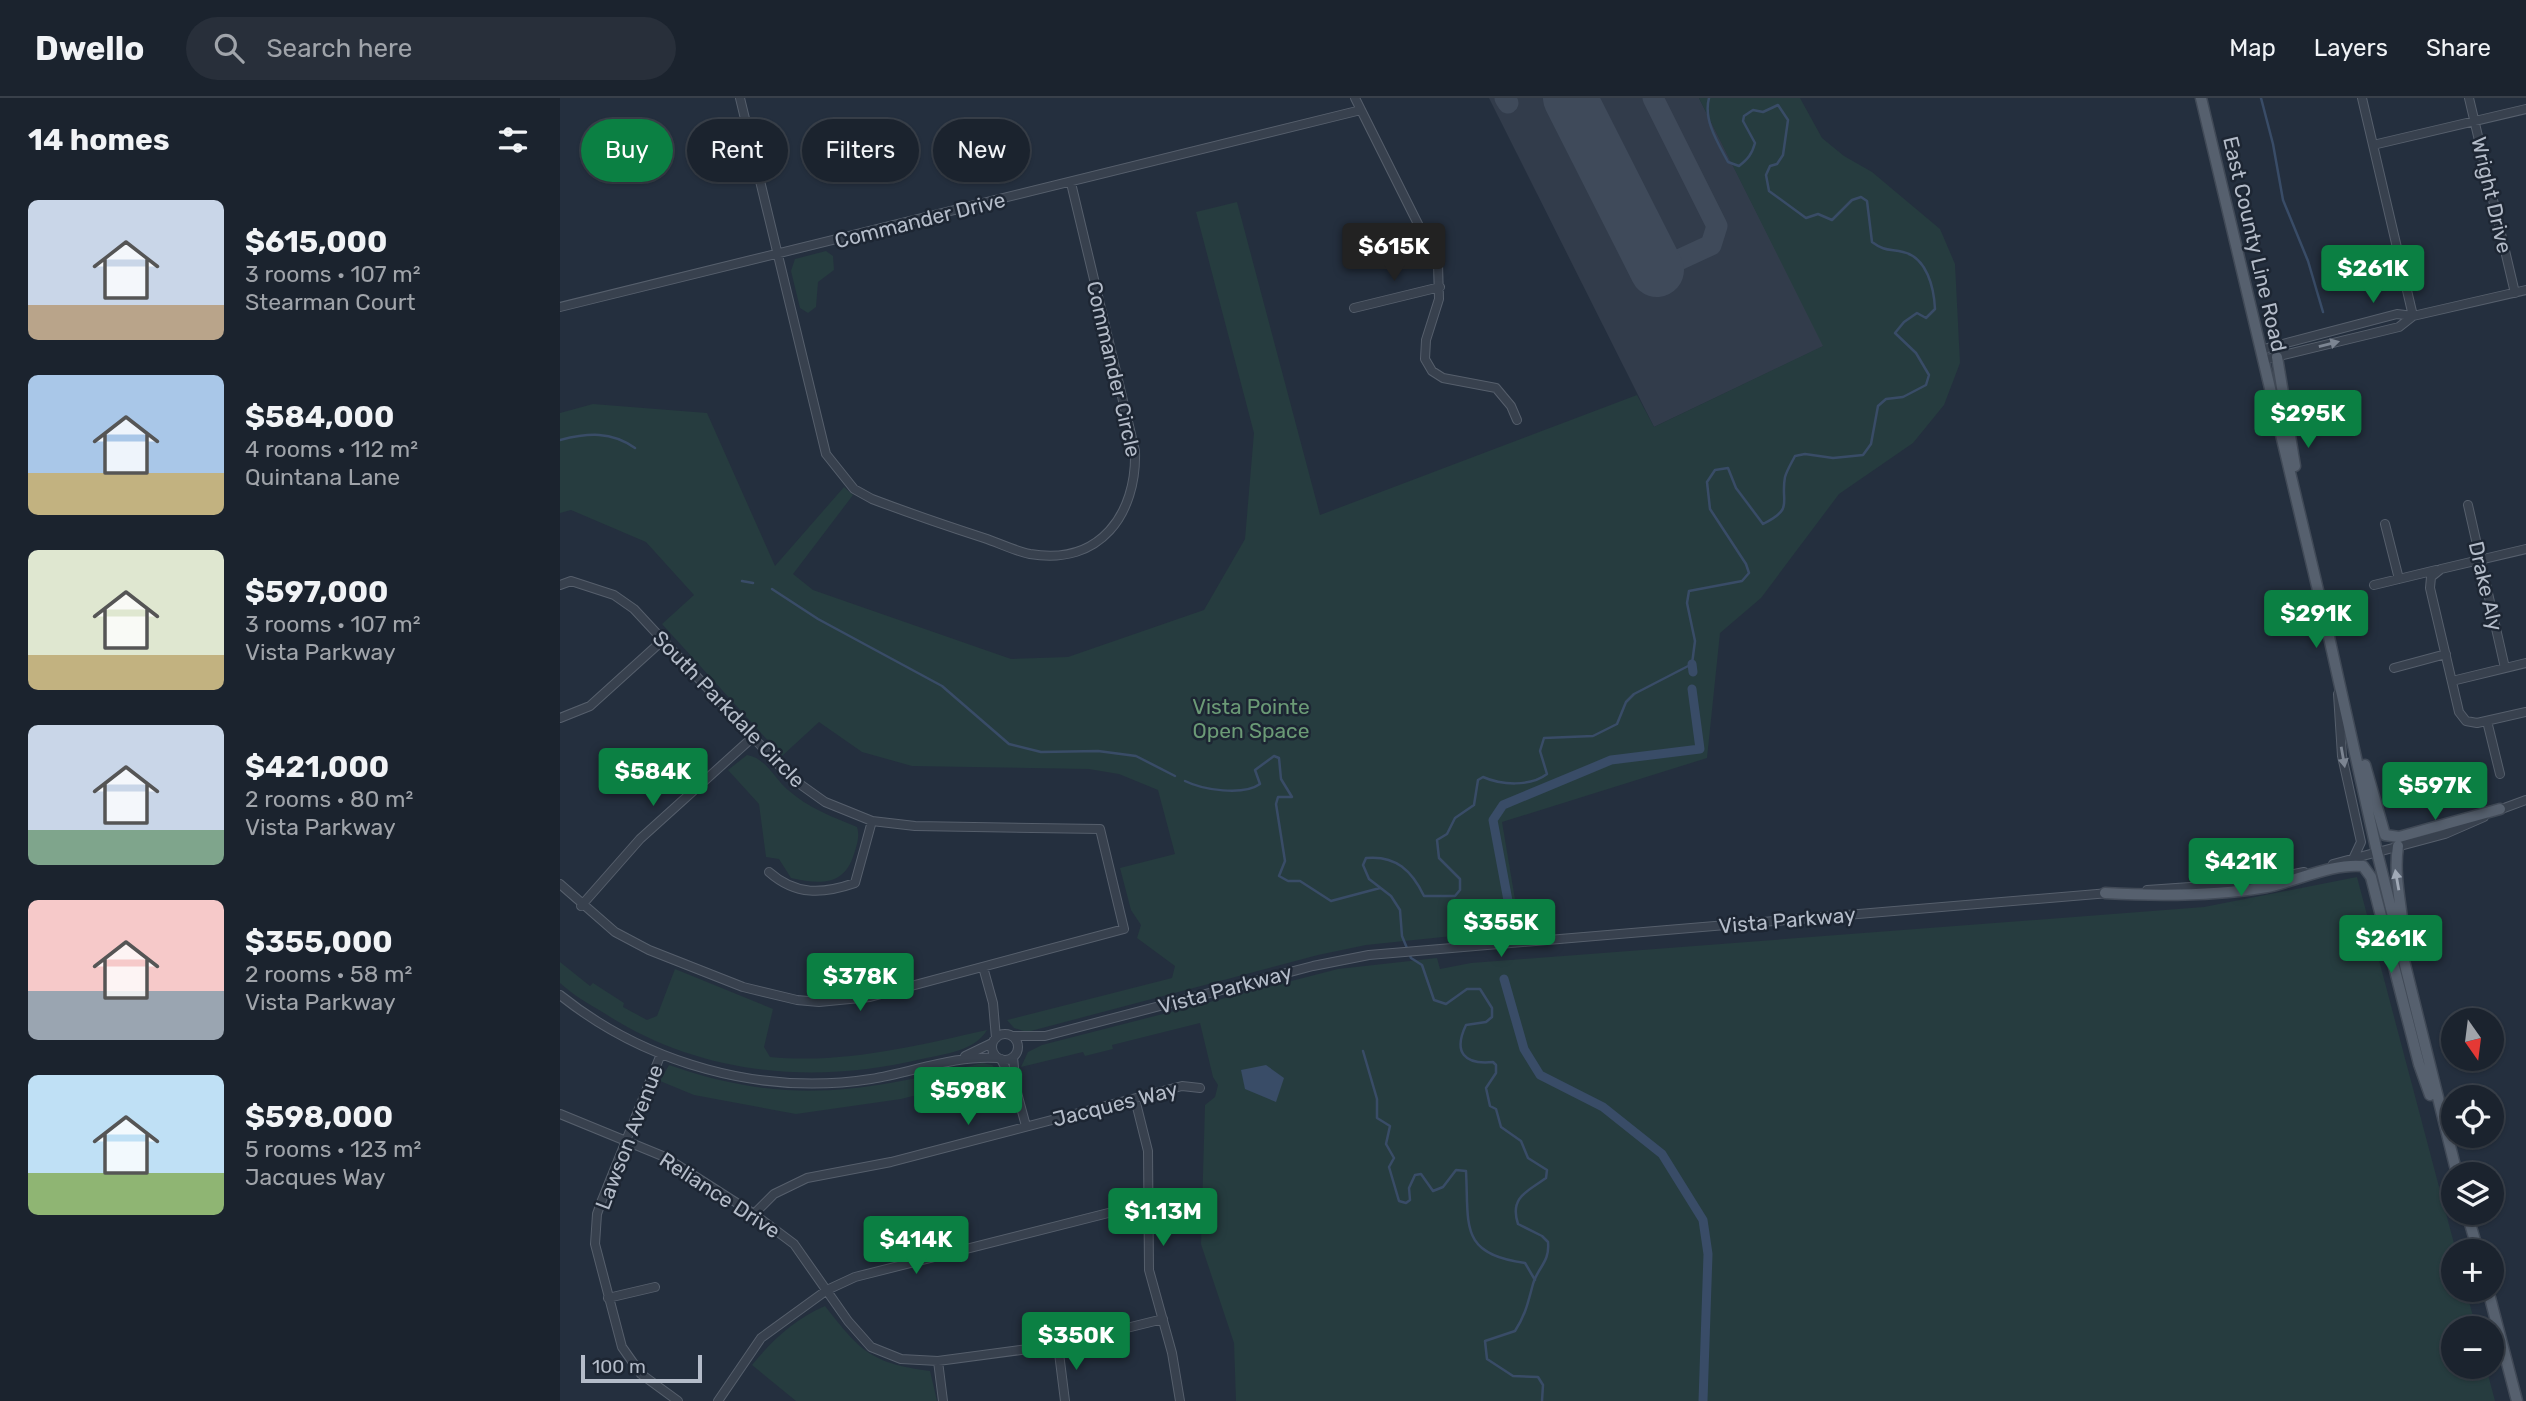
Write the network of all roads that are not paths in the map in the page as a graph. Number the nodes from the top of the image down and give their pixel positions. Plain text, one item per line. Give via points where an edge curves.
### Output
1 (740, 98) edge
2 (1355, 98) edge
3 (2201, 98) edge
4 (2362, 98) edge
5 (2469, 98) edge
6 (2526, 108) edge
7 (1361, 110) junction
8 (2474, 121) junction
9 (2373, 145) junction
10 (1070, 183) junction
11 (777, 254) junction
12 (1440, 287) junction
13 (2526, 290) edge
14 (2515, 293) junction
15 (560, 307) edge
16 (1354, 308) dead end
17 (2413, 316) junction
18 (2262, 355) junction
19 (2277, 357) junction
20 (1517, 420) dead end
21 (2468, 505) dead end
22 (2385, 524) dead end
23 (2308, 548) junction
24 (2526, 549) edge
25 (2479, 560) junction
26 (2441, 569) junction
27 (2399, 579) junction
28 (560, 585) edge
29 (2374, 585) dead end
30 (663, 640) junction
31 (2446, 654) junction
32 (2526, 663) edge
33 (2336, 665) junction
34 (2394, 668) dead end
35 (2505, 668) junction
36 (2452, 681) junction
37 (2526, 712) edge
38 (560, 718) edge
39 (2487, 721) junction
40 (753, 737) junction
41 (2500, 774) dead end
42 (2526, 800) edge
43 (2500, 809) junction
44 (872, 821) junction
45 (2398, 846) junction
46 (2377, 852) junction
47 (2353, 859) junction
48 (769, 872) dead end
49 (560, 884) edge
50 (2105, 893) junction
51 (581, 906) junction
52 (2404, 962) junction
53 (983, 967) junction
54 (560, 995) edge
55 (993, 1003) junction
56 (1010, 1035) junction
57 (1045, 1036) junction
58 (994, 1041) junction
59 (1015, 1053) junction
60 (661, 1054) junction
61 (959, 1059) junction
62 (999, 1059) junction
63 (1200, 1088) dead end
64 (1016, 1089) junction
65 (1135, 1099) junction
66 (2441, 1111) edge
67 (560, 1114) edge
68 (2441, 1123) edge
69 (1026, 1126) junction
70 (627, 1142) junction
71 (1147, 1206) junction
72 (754, 1214) junction
73 (655, 1287) dead end
74 (827, 1290) junction
75 (608, 1298) junction
76 (2491, 1302) edge
77 (1163, 1319) junction
78 (1058, 1345) junction
79 (938, 1361) junction
80 (678, 1401) edge
81 (718, 1401) edge
82 (943, 1401) edge
83 (1065, 1401) edge
84 (1180, 1401) edge
85 (2517, 1401) edge

1 - 11 street, Commander Circle
2 - 7 street
3 - 18 main road, East County Line Road
4 - 9 street
5 - 8 street, Wright Drive
6 - 8 street
7 - 10 street, Commander Drive
7 - 12 street via 1433,254
8 - 9 street
8 - 14 street, Wright Drive
9 - 17 street
10 - 11 street, Commander Drive
10 - 11 street, Commander Circle via 1136,469 1133,490 1114,527 1076,552 1030,554 872,499 848,483 827,454
11 - 15 street, Commander Drive
12 - 16 street
12 - 20 street via 1424,348 1429,367 1448,380 1496,388
13 - 14 street
14 - 17 street
17 - 18 street via 2396,314
19 -> 17 street via 2399,327
18 - 19 street
18 - 23 main road, East County Line Road
19 - 23 main road
21 - 25 street, Drake Aly
22 - 27 street
23 - 33 main road, East County Line Road
24 - 25 street
25 - 26 street
25 - 35 street, Drake Aly
26 - 27 street
26 - 31 street via 2431,577 2430,588
27 - 29 street
28 - 30 street, South Parkdale Circle via 571,581 614,595
30 - 38 street via 590,706
30 - 40 street, South Parkdale Circle
31 - 34 street
31 - 36 street
32 - 35 street
33 - 43 main road via 2385,835 2399,837
33 - 46 main road, East County Line Road
33 -> 47 street via 2342,756 2361,842
35 - 36 street
36 - 39 street via 2459,712 2466,721
37 - 39 street
39 - 41 street
40 - 44 street, South Parkdale Circle via 806,791
40 - 51 street via 640,839
42 - 43 street, Vista Parkway
43 - 45 street, Vista Parkway via 2455,831
44 - 48 street via 855,883 824,893 785,886
44 - 53 street, South Parkdale Circle via 1100,829 1124,929
45 - 46 street, Vista Parkway
52 -> 45 main road via 2403,913 2395,865
46 - 47 street, Vista Parkway
46 - 52 main road, East County Line Road
47 - 50 street, Vista Parkway via 2256,882
49 - 51 street
50 - 57 street, Vista Parkway via 1369,955
50 - 68 main road via 2166,896 2255,888 2362,866 2371,877 2418,1064
51 - 53 street via 649,950 743,987 797,1000 870,997
52 - 66 main road, East County Line Road
53 - 55 street
54 - 60 street via 617,1033
55 - 56 street
55 - 58 street
56 - 57 street, Vista Parkway
56 - 58 street, Vista Parkway
56 - 59 street
57 - 59 street, Vista Parkway
58 - 61 street
58 - 62 street via 992,1052
59 - 62 street, Vista Parkway
59 - 64 street
60 - 61 street via 722,1073 806,1083 868,1080
60 - 70 street, Lawson Avenue
61 - 62 street
62 - 64 street
63 - 65 street, Jacques Way via 1182,1086
64 - 69 street
65 - 69 street, Jacques Way
65 - 71 street via 1148,1151
67 - 70 street, Reliance Drive
69 - 72 street, Jacques Way via 891,1162 807,1178 774,1194
70 - 72 street, Reliance Drive via 665,1157
70 - 75 street, Lawson Avenue via 602,1200 595,1231
71 - 74 street via 855,1277
71 - 77 street via 1149,1270
72 - 74 street, Reliance Drive via 794,1244
73 - 75 street
74 - 79 street, Reliance Drive via 871,1346 901,1359
74 - 81 street via 761,1338
75 - 80 street, Lawson Avenue via 629,1360
76 - 85 main road
77 - 78 street, Reliance Drive
77 - 84 street
78 - 79 street, Reliance Drive
78 - 83 street
79 - 82 street

